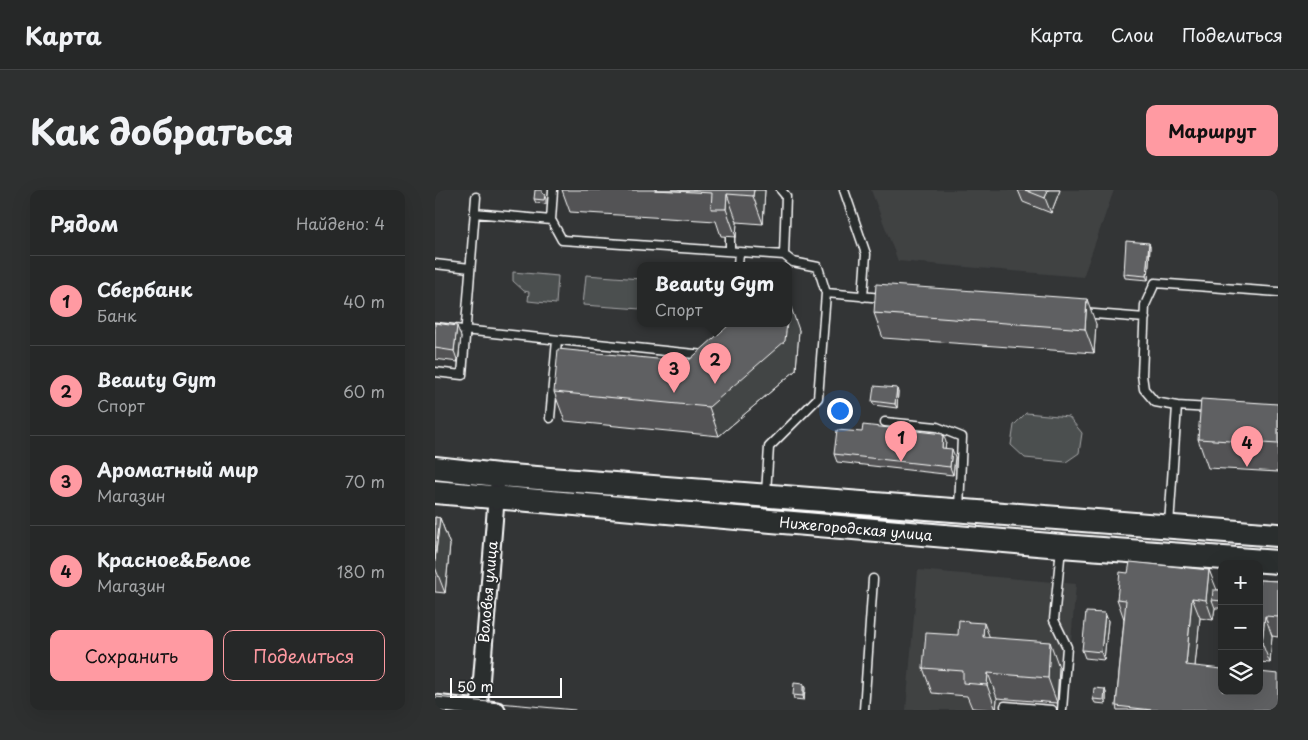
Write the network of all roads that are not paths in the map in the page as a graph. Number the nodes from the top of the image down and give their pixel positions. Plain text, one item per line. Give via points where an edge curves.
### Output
1 (553, 190) edge
2 (781, 190) edge
3 (844, 190) edge
4 (476, 197) dead end
5 (475, 213) junction
6 (551, 220) junction
7 (730, 237) dead end
8 (729, 251) junction
9 (739, 252) junction
10 (784, 256) junction
11 (738, 262) edge
12 (435, 264) edge
13 (470, 268) junction
14 (1278, 292) edge
15 (826, 293) junction
16 (863, 297) junction
17 (888, 299) edge
18 (1071, 312) edge
19 (1145, 318) junction
20 (435, 327) edge
21 (465, 330) junction
22 (557, 340) junction
23 (715, 350) edge
24 (435, 372) edge
25 (1177, 406) junction
26 (1214, 408) edge
27 (550, 418) dead end
28 (885, 422) dead end
29 (435, 468) edge
30 (498, 475) junction
31 (435, 492) edge
32 (765, 496) junction
33 (496, 498) junction
34 (959, 511) junction
35 (1169, 527) junction
36 (1278, 535) edge
37 (1061, 546) junction
38 (1278, 562) edge
39 (873, 579) dead end
40 (435, 703) edge
41 (1005, 706) dead end
42 (479, 709) edge
43 (497, 710) edge
44 (865, 710) edge
45 (1051, 710) edge
46 (1062, 710) edge

1 - 6 lane
2 - 10 lane via 786,196
3 - 16 lane via 866,254
4 - 5 lane
5 - 6 lane
5 - 13 lane
6 - 8 lane via 563,240
7 - 8 lane
8 - 9 lane
9 - 10 lane
9 - 11 lane
10 - 15 lane via 793,262 818,266
12 - 13 lane
13 - 21 lane
14 - 19 lane via 1155,283 1145,305
15 - 16 lane
15 - 32 lane via 818,398 769,447
16 - 17 lane
18 - 19 lane
19 - 25 lane via 1142,375 1145,389 1155,402
20 - 21 lane
21 - 22 lane
21 - 24 lane via 462,375
22 - 23 lane via 709,356
22 - 27 lane
25 - 26 lane
25 - 35 lane
28 - 34 lane via 937,427 963,437
29 - 30 main road, Нижегородская улица
30 - 32 main road, Нижегородская улица
30 - 33 street, Воловья улица
31 - 33 main road, Нижегородская улица
32 - 34 main road, Нижегородская улица
33 - 37 main road, Нижегородская улица
33 - 42 street, Воловья улица
34 - 35 main road, Нижегородская улица
35 - 36 main road, Нижегородская улица
37 - 38 main road, Нижегородская улица
37 - 46 lane via 1054,620 1067,647
39 - 44 lane
40 - 42 street
41 - 45 lane
42 - 43 street

